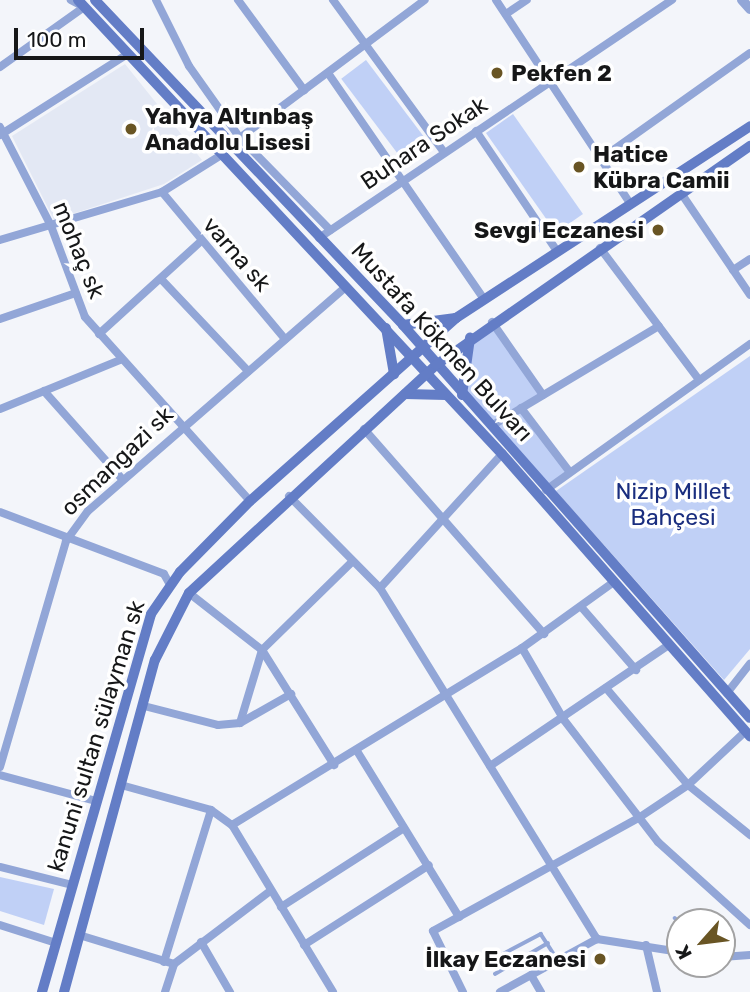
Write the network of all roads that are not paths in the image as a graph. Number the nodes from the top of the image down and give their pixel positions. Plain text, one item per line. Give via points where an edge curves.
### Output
1 (71, 0) edge
2 (156, 0) edge
3 (238, 0) edge
4 (333, 0) edge
5 (424, 0) edge
6 (496, 0) edge
7 (527, 0) edge
8 (672, 0) edge
9 (741, 0) edge
10 (98, 1) edge
11 (81, 4) edge
12 (750, 9) edge
13 (506, 14) junction
14 (368, 46) junction
15 (750, 53) edge
16 (126, 55) junction
17 (0, 67) edge
18 (328, 73) junction
19 (551, 80) junction
20 (304, 90) junction
21 (750, 126) edge
22 (1, 131) edge
23 (476, 131) junction
24 (240, 138) junction
25 (750, 146) edge
26 (227, 150) junction
27 (443, 151) junction
28 (602, 158) junction
29 (402, 178) junction
30 (162, 192) junction
31 (681, 193) junction
32 (630, 203) junction
33 (51, 226) junction
34 (330, 230) junction
35 (318, 238) junction
36 (0, 240) edge
37 (200, 243) junction
38 (600, 248) junction
39 (557, 251) junction
40 (750, 259) edge
41 (733, 270) junction
42 (160, 279) junction
43 (346, 287) junction
44 (76, 293) junction
45 (750, 295) edge
46 (484, 299) junction
47 (456, 318) junction
48 (0, 319) edge
49 (492, 322) junction
50 (403, 325) junction
51 (659, 326) junction
52 (386, 328) junction
53 (99, 334) junction
54 (470, 338) junction
55 (285, 339) junction
56 (750, 344) edge
57 (418, 353) junction
58 (120, 360) junction
59 (436, 365) junction
60 (248, 371) junction
61 (394, 374) junction
62 (428, 374) junction
63 (699, 380) junction
64 (44, 391) junction
65 (405, 394) junction
66 (446, 395) junction
67 (462, 395) junction
68 (543, 396) junction
69 (521, 408) junction
70 (0, 409) edge
71 (180, 425) junction
72 (494, 425) junction
73 (363, 429) junction
74 (502, 454) junction
75 (569, 471) junction
76 (122, 479) junction
77 (546, 490) junction
78 (289, 496) junction
79 (250, 501) junction
80 (0, 512) edge
81 (443, 520) junction
82 (66, 541) junction
83 (353, 561) junction
84 (614, 582) junction
85 (170, 584) junction
86 (380, 588) junction
87 (190, 593) junction
88 (583, 609) junction
89 (544, 634) junction
90 (669, 645) junction
91 (522, 648) junction
92 (262, 650) junction
93 (750, 664) edge
94 (636, 670) junction
95 (606, 688) junction
96 (727, 692) junction
97 (291, 694) junction
98 (450, 694) junction
99 (144, 706) junction
100 (750, 718) edge
101 (564, 720) junction
102 (240, 723) junction
103 (748, 734) edge
104 (357, 751) junction
105 (1, 760) edge
106 (334, 765) junction
107 (490, 766) junction
108 (0, 775) edge
109 (121, 785) junction
110 (688, 785) junction
111 (96, 801) junction
112 (211, 810) junction
113 (640, 817) junction
114 (232, 825) junction
115 (404, 828) junction
116 (750, 835) edge
117 (429, 865) junction
118 (0, 867) edge
119 (551, 871) junction
120 (72, 885) junction
121 (270, 891) junction
122 (281, 908) junction
123 (460, 918) junction
124 (0, 925) edge
125 (750, 925) edge
126 (79, 935) junction
127 (597, 939) junction
128 (201, 942) junction
129 (56, 943) junction
130 (548, 943) junction
131 (304, 945) junction
132 (646, 945) junction
133 (666, 949) edge
134 (558, 961) junction
135 (164, 962) junction
136 (486, 963) dead end
137 (174, 964) junction
138 (495, 974) dead end
139 (531, 975) junction
140 (42, 992) edge
141 (64, 992) edge
142 (165, 992) edge
143 (230, 992) edge
144 (332, 992) edge
145 (463, 992) edge
146 (500, 992) edge
147 (541, 992) edge
148 (657, 992) edge

1 - 11 street
2 - 24 street via 188,65
3 - 20 street
4 - 14 street
5 - 14 street
6 - 13 street
7 - 13 street
8 - 19 street, Buhara Sokak
9 - 12 street
10 - 26 main road, Mustafa Kökmen Bulvarı
11 - 16 main road
11 - 17 street
13 - 19 street
14 - 18 street
14 - 27 street
15 - 28 street
16 - 22 street
16 - 26 main road
18 - 20 street
18 - 29 street
19 - 23 street, Buhara Sokak
19 - 28 street
20 - 24 street
21 - 32 main road, kanuni sultan sülayman sk
22 - 33 street, mohaç sk
23 - 27 street, Buhara Sokak
23 - 39 street
24 - 26 street
24 - 34 street
25 - 31 main road
26 - 30 street
26 - 35 main road, Mustafa Kökmen Bulvarı
26 - 43 main road
27 - 29 street, Buhara Sokak
28 - 32 street
29 - 34 street, Buhara Sokak
29 - 46 street
30 - 33 street
30 - 37 street, varna sk
31 - 38 main road
31 - 41 street
32 - 39 main road, kanuni sultan sülayman sk
33 - 36 street
33 - 44 street, mohaç sk
34 - 35 street, Buhara Sokak
35 - 50 main road, Mustafa Kökmen Bulvarı
37 - 42 street
37 - 55 street, varna sk
38 - 49 main road
38 - 51 street
39 - 46 main road, kanuni sultan sülayman sk
40 - 41 street
41 - 45 street
42 - 53 street
42 - 60 street
43 - 52 main road
43 - 55 street, osmangazi sk
44 - 48 street
44 - 53 street, mohaç sk
46 - 47 main road, kanuni sultan sülayman sk
47 - 50 main road
47 - 57 main road, kanuni sultan sülayman sk
49 - 54 main road
49 - 68 street
50 - 57 main road, Mustafa Kökmen Bulvarı
51 - 63 street
51 - 68 street
52 - 57 main road
52 - 61 main road
53 - 58 street, mohaç sk
54 - 59 main road
54 - 67 main road
55 - 60 street, osmangazi sk
56 - 63 street
57 - 59 main road, Mustafa Kökmen Bulvarı
57 - 61 main road, kanuni sultan sülayman sk
57 - 62 main road, Mustafa Kökmen Bulvarı
58 - 64 street
58 - 71 street, mohaç sk
59 - 62 main road
59 - 67 main road, Mustafa Kökmen Bulvarı
60 - 71 street, osmangazi sk
61 - 79 main road, kanuni sultan sülayman sk
62 - 65 main road
62 - 66 main road, Mustafa Kökmen Bulvarı
63 - 75 street
64 - 70 street
64 - 76 street
65 - 66 main road
65 - 73 main road
66 - 74 main road, Mustafa Kökmen Bulvarı
67 - 72 main road, Mustafa Kökmen Bulvarı
68 - 69 street
69 - 72 street
69 - 75 street
71 - 76 street, osmangazi sk
71 - 79 street, mohaç sk
72 - 77 main road, Mustafa Kökmen Bulvarı
73 - 78 main road
73 - 81 street
74 - 81 street
74 - 84 main road, Mustafa Kökmen Bulvarı
75 - 77 street
76 - 82 street, osmangazi sk
77 - 96 main road, Mustafa Kökmen Bulvarı
78 - 83 street
78 - 87 main road
79 - 85 main road, kanuni sultan sülayman sk
80 - 82 street
81 - 86 street
81 - 89 street
82 - 85 street via 164,574
82 - 105 street, osmangazi sk
83 - 86 street
83 - 92 street
84 - 88 street
84 - 90 main road, Mustafa Kökmen Bulvarı
85 - 111 main road, kanuni sultan sülayman sk via 151,614
86 - 98 street
87 - 92 street
87 - 99 main road via 160,641
88 - 89 street
88 - 94 street
89 - 91 street
90 - 94 street
90 - 103 main road, Mustafa Kökmen Bulvarı
91 - 98 street
91 - 101 street
92 - 97 street
92 - 102 street
93 - 96 street
94 - 95 street
95 - 101 street
95 - 110 street
96 - 100 main road, Mustafa Kökmen Bulvarı
97 - 102 street
97 - 106 street
98 - 104 street
98 - 107 street
99 - 102 street via 218,725
99 - 109 main road
101 - 107 street
101 - 113 street
103 - 110 street
104 - 106 street
104 - 115 street
106 - 114 street
107 - 119 street
108 - 111 street
109 - 112 street
109 - 126 main road
110 - 113 street
110 - 116 street
111 - 120 main road, kanuni sultan sülayman sk
112 - 114 street
112 - 135 street
113 - 119 street
113 - 125 street via 674,860
114 - 121 street
115 - 117 street
115 - 122 street
117 - 123 street
117 - 131 street
118 - 120 street
119 - 123 street
119 - 127 street
120 - 129 main road, kanuni sultan sülayman sk
121 - 122 street
121 - 128 street
122 - 131 street
123 - 145 street via 433,931
124 - 129 street
126 - 135 street
126 - 141 main road
127 - 132 street
127 - 134 street
128 - 137 street
128 - 143 street
129 - 140 main road, kanuni sultan sülayman sk
130 - 134 lane
130 - 136 lane via 536,935
130 - 138 lane
131 - 144 street
132 - 133 street
132 - 148 street
134 - 139 street
135 - 137 street
137 - 142 street
139 - 146 street
139 - 147 street

